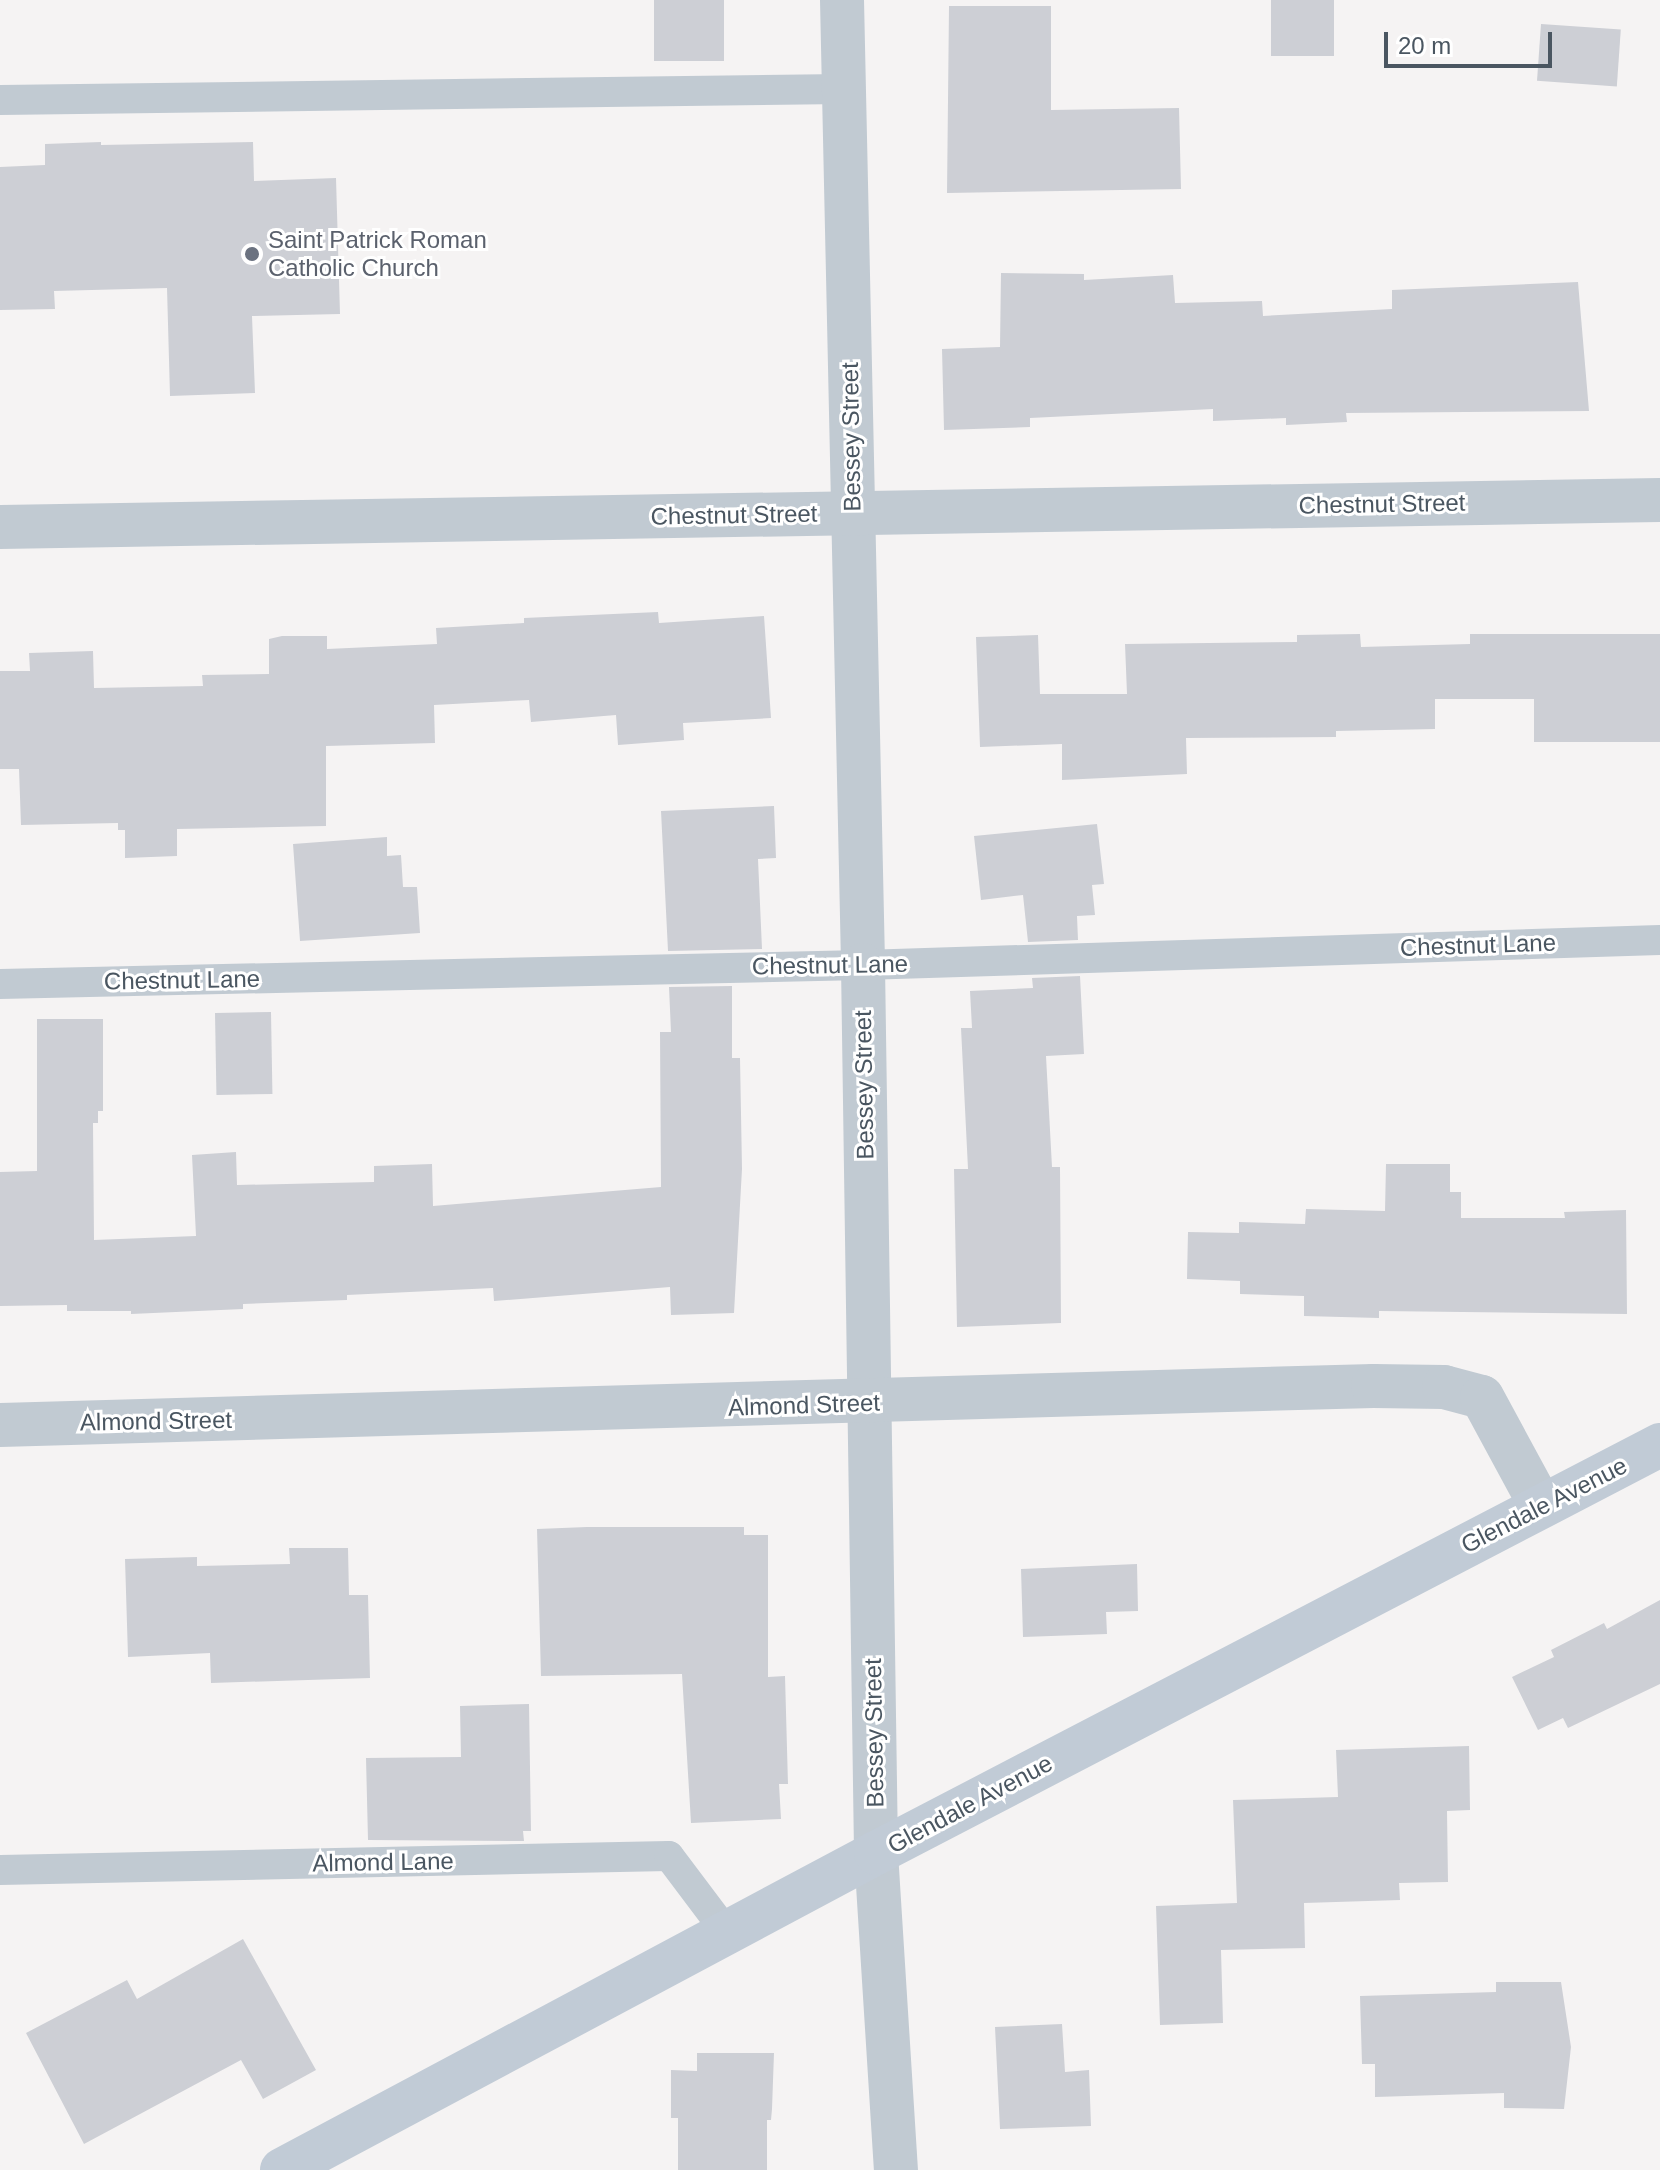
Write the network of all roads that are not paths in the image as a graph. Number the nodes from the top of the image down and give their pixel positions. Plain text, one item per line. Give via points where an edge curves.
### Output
1 (842, 0) edge
2 (844, 89) junction
3 (0, 100) edge
4 (1660, 500) edge
5 (853, 513) junction
6 (0, 527) edge
7 (1660, 940) edge
8 (863, 965) junction
9 (0, 984) edge
10 (867, 1403) junction
11 (0, 1425) edge
12 (1660, 1445) edge
13 (1541, 1506) junction
14 (876, 1853) junction
15 (0, 1870) edge
16 (727, 1933) junction
17 (282, 2170) edge
18 (896, 2170) edge

1 - 2 street, Bessey Street
2 - 3 lane
2 - 5 street, Bessey Street
4 - 5 street, Chestnut Street
5 - 6 street, Chestnut Street
5 - 8 street, Bessey Street
7 - 8 lane, Chestnut Lane
8 - 9 lane, Chestnut Lane
8 - 10 street, Bessey Street
10 - 11 street, Almond Street
10 - 13 street, Almond Street via 1444,1387 1482,1397
10 - 14 street, Bessey Street
12 - 13 main road, Glendale Avenue
13 - 14 main road, Glendale Avenue
14 - 16 main road, Glendale Avenue
14 - 18 street, Bessey Street
15 - 16 lane, Almond Lane via 669,1856
16 - 17 main road, Glendale Avenue

